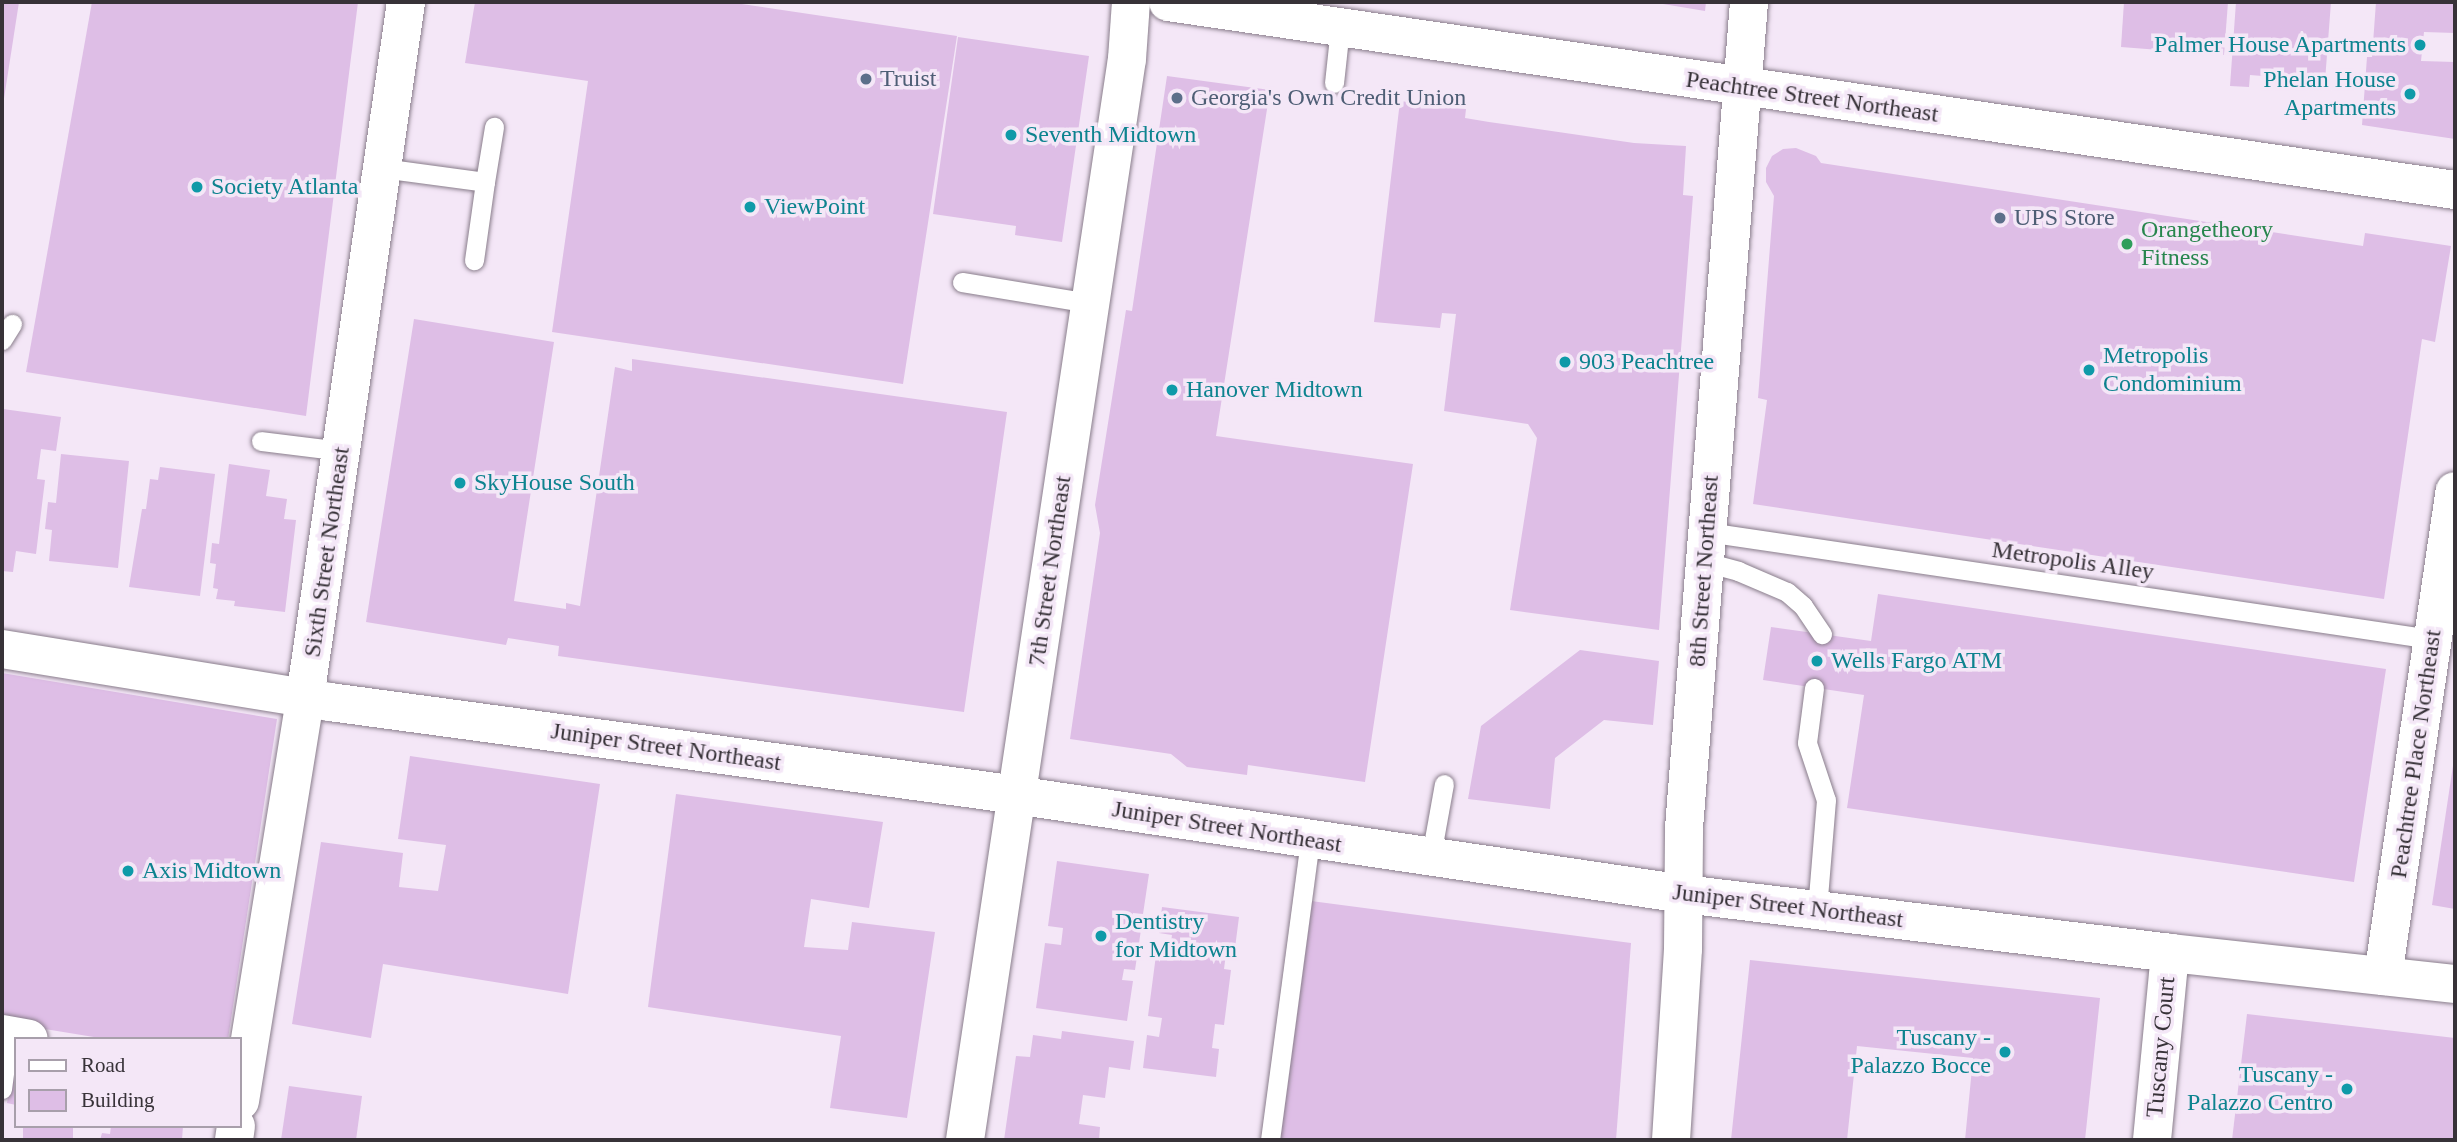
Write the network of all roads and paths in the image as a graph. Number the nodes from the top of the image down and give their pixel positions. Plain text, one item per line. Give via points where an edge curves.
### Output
1 (406, 2) edge
2 (1131, 2) edge
3 (1168, 2) edge
4 (1749, 2) edge
5 (1340, 28) junction
6 (1334, 83) dead end
7 (1742, 88) junction
8 (494, 127) dead end
9 (382, 167) junction
10 (485, 183) junction
11 (2455, 190) edge
12 (474, 260) dead end
13 (962, 282) dead end
14 (1090, 303) junction
15 (261, 441) dead end
16 (341, 451) junction
17 (2455, 491) edge
18 (1706, 547) junction
19 (1822, 634) dead end
20 (2432, 639) junction
21 (2, 649) edge
22 (1814, 688) dead end
23 (305, 698) junction
24 (1444, 784) dead end
25 (1017, 795) junction
26 (1310, 840) junction
27 (1431, 856) junction
28 (1684, 894) junction
29 (1817, 910) junction
30 (2169, 953) junction
31 (2383, 976) junction
32 (2455, 984) edge
33 (13, 1036) edge
34 (242, 1078) edge
35 (2, 1089) edge
36 (965, 1140) edge
37 (1269, 1140) edge
38 (1671, 1140) edge
39 (2152, 1140) edge

1 - 9 street, Sixth Street Northeast
2 - 14 street, 7th Street Northeast via 1127,60
3 - 5 street, Peachtree Street Northeast
4 - 7 street, 8th Street Northeast
5 - 6 lane
5 - 7 street, Peachtree Street Northeast
7 - 11 street, Peachtree Street Northeast
7 - 18 street, 8th Street Northeast
8 - 10 lane
9 - 10 lane
9 - 16 street, Sixth Street Northeast
10 - 12 lane
13 - 14 lane
14 - 25 street, 7th Street Northeast
15 - 16 lane
16 - 23 street, Sixth Street Northeast
17 - 20 street, Peachtree Place Northeast
18 - 19 lane via 1738,571 1787,592
18 - 20 lane, Metropolis Alley
18 - 28 street, 8th Street Northeast via 1684,828
20 - 31 street, Peachtree Place Northeast
21 - 23 street, Juniper Street Northeast
22 - 29 lane via 1807,743 1826,800
23 - 25 street, Juniper Street Northeast
23 - 34 street, Sixth Street Northeast
24 - 27 lane
25 - 26 street, Juniper Street Northeast
25 - 36 street, 7th Street Northeast
26 - 27 street, Juniper Street Northeast
26 - 37 lane
27 - 28 street, Juniper Street Northeast
28 - 29 street, Juniper Street Northeast
28 - 38 street, 8th Street Northeast
29 - 30 street, Juniper Street Northeast
30 - 31 street, Juniper Street Northeast
30 - 39 street, Tuscany Court
31 - 32 street, Juniper Street Northeast
33 - 35 lane

